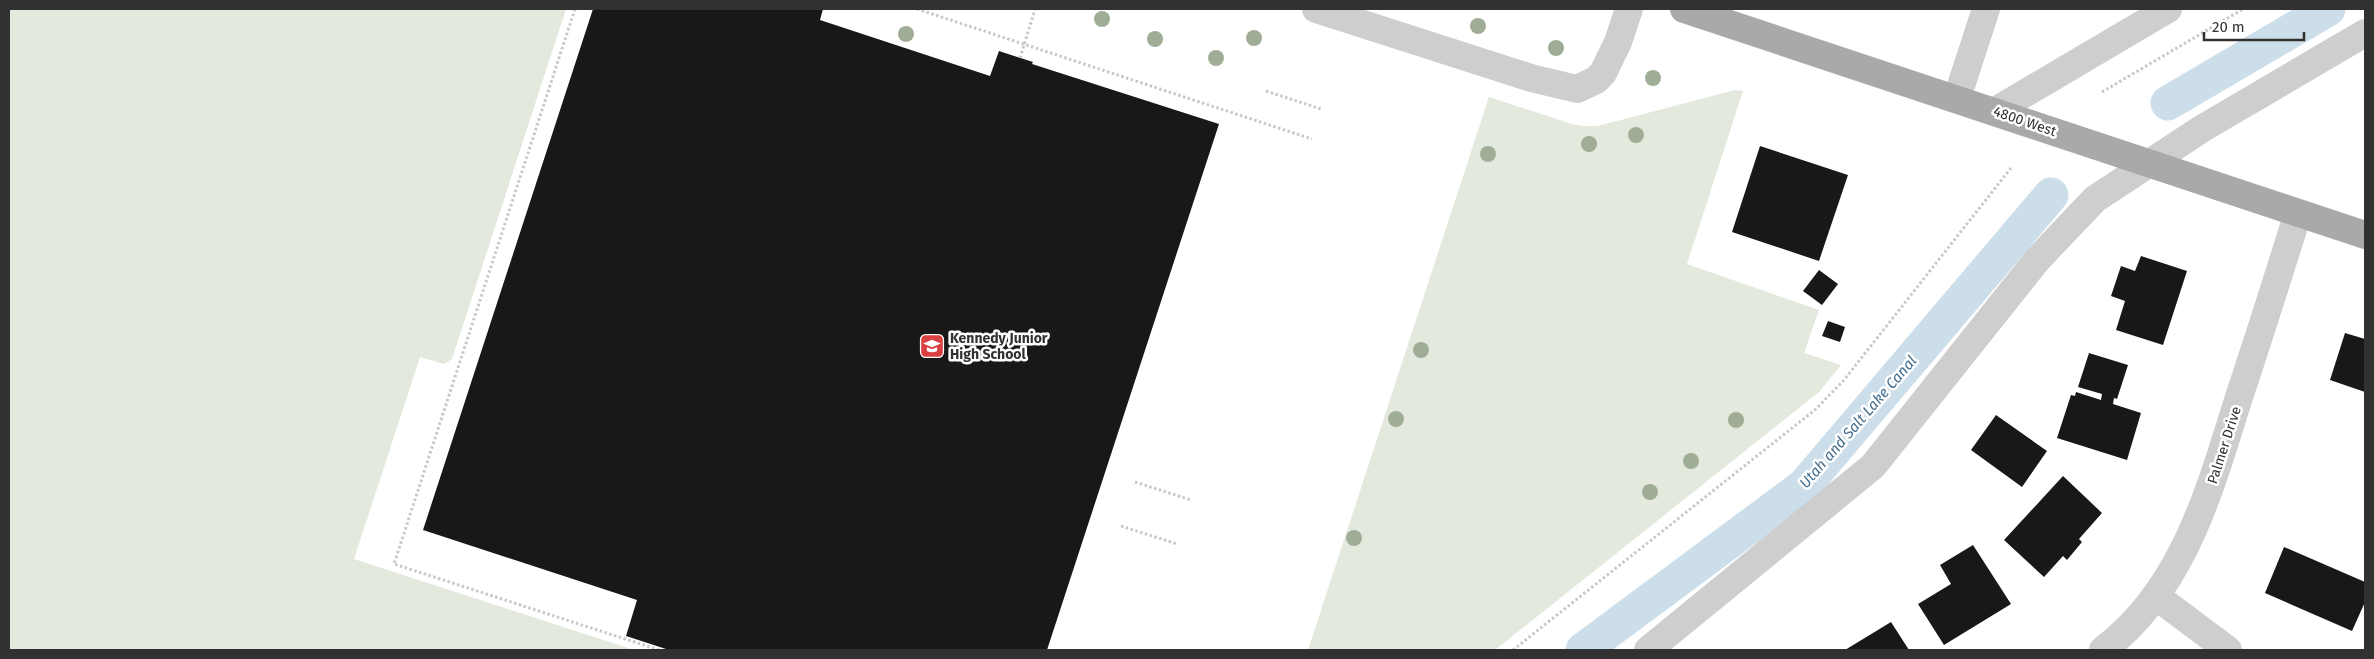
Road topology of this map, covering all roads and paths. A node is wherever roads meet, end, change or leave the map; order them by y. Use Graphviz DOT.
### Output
graph roads {
  1 [pos="575,9"];
  2 [pos="917,9"];
  3 [pos="1035,9"];
  4 [pos="1316,9"];
  5 [pos="1630,9"];
  6 [pos="1684,9"];
  7 [pos="1986,9"];
  8 [pos="2168,9"];
  9 [pos="2244,9"];
  10 [pos="2365,33"];
  11 [pos="1024,44"];
  12 [pos="1020,58"];
  13 [pos="1266,91"];
  14 [pos="2102,92"];
  15 [pos="1957,98"];
  16 [pos="1321,109"];
  17 [pos="1995,111"];
  18 [pos="1312,139"];
  19 [pos="2150,164"];
  20 [pos="2011,168"];
  21 [pos="2298,213"];
  22 [pos="2365,235"];
  23 [pos="1135,482"];
  24 [pos="1191,500"];
  25 [pos="1121,526"];
  26 [pos="1176,544"];
  27 [pos="2157,597"];
  28 [pos="659,650"];
  29 [pos="1513,650"];
  30 [pos="1648,650"];
  31 [pos="2103,650"];
  32 [pos="2228,650"];
  1 -- 28 [label="path"];
  2 -- 11 [label="path"];
  3 -- 11 [label="path"];
  4 -- 5 [label="street"];
  6 -- 15 [label="main road, 4800 West"];
  7 -- 15 [label="street"];
  8 -- 17 [label="street"];
  9 -- 14 [label="path"];
  10 -- 19 [label="street"];
  11 -- 12 [label="path"];
  11 -- 18 [label="path"];
  13 -- 16 [label="path"];
  15 -- 17 [label="main road, 4800 West"];
  17 -- 19 [label="main road, 4800 West"];
  19 -- 21 [label="main road, 4800 West"];
  19 -- 30 [label="street"];
  20 -- 29 [label="path"];
  21 -- 22 [label="main road, 4800 West"];
  21 -- 27 [label="street, Palmer Drive"];
  23 -- 24 [label="path"];
  25 -- 26 [label="path"];
  27 -- 31 [label="street, Palmer Drive"];
  27 -- 32 [label="street"];
}
